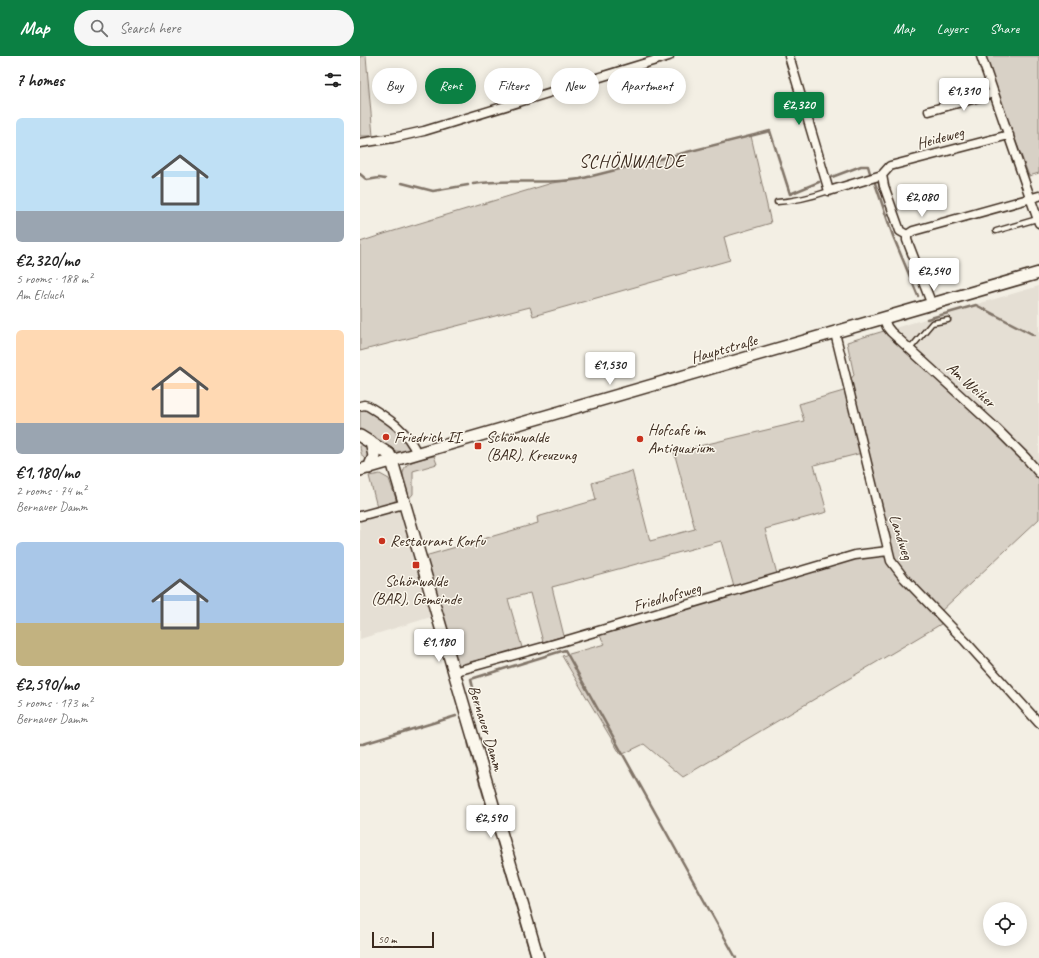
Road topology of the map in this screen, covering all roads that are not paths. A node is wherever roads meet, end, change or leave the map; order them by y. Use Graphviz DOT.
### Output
graph roads {
  1 [pos="669,56"];
  2 [pos="789,56"];
  3 [pos="980,56"];
  4 [pos="645,59"];
  5 [pos="994,93"];
  6 [pos="929,111"];
  7 [pos="1009,135"];
  8 [pos="360,143"];
  9 [pos="882,175"];
  10 [pos="829,191"];
  11 [pos="1035,198"];
  12 [pos="777,202"];
  13 [pos="1038,221"];
  14 [pos="996,230"];
  15 [pos="907,235"];
  16 [pos="1039,274"];
  17 [pos="932,305"];
  18 [pos="884,319"];
  19 [pos="948,320"];
  20 [pos="835,333"];
  21 [pos="910,349"];
  22 [pos="360,406"];
  23 [pos="360,436"];
  24 [pos="371,442"];
  25 [pos="417,454"];
  26 [pos="392,461"];
  27 [pos="364,469"];
  28 [pos="1039,473"];
  29 [pos="404,504"];
  30 [pos="360,516"];
  31 [pos="888,551"];
  32 [pos="453,672"];
  33 [pos="1039,723"];
  34 [pos="538,958"];
  1 -- 4 [label="street"];
  2 -- 10 [label="street"];
  3 -- 5 [label="street"];
  4 -- 8 [label="street"];
  5 -- 6 [label="street"];
  5 -- 7 [label="street"];
  7 -- 9 [label="street, Heideweg"];
  7 -- 11 [label="street"];
  9 -- 10 [label="street, Heideweg"];
  9 -- 15 [label="street"];
  10 -- 12 [label="lane"];
  11 -- 13 [label="street"];
  11 -- 15 [label="street"];
  13 -- 14 [label="lane"];
  15 -- 17 [label="street"];
  16 -- 17 [label="main road, Hauptstraße"];
  17 -- 18 [label="main road, Hauptstraße"];
  18 -- 20 [label="main road, Hauptstraße"];
  18 -- 21 [label="street, Am Weiher"];
  19 -- 21 [label="lane"];
  20 -- 25 [label="main road, Hauptstraße"];
  20 -- 31 [label="street, Landweg"];
  21 -- 28 [label="street, Am Weiher"];
  22 -- 25 [label="street"];
  23 -- 24 [label="main road"];
  24 -- 26 [label="main road"];
  24 -- 27 [label="main road"];
  25 -- 26 [label="main road, Hauptstraße"];
  26 -- 27 [label="main road, Hauptstraße"];
  26 -- 29 [label="main road, Bernauer Damm"];
  29 -- 30 [label="street"];
  29 -- 32 [label="main road, Bernauer Damm"];
  31 -- 32 [label="street, Friedhofsweg"];
  31 -- 33 [label="street, Landweg"];
  32 -- 34 [label="main road, Bernauer Damm"];
}
